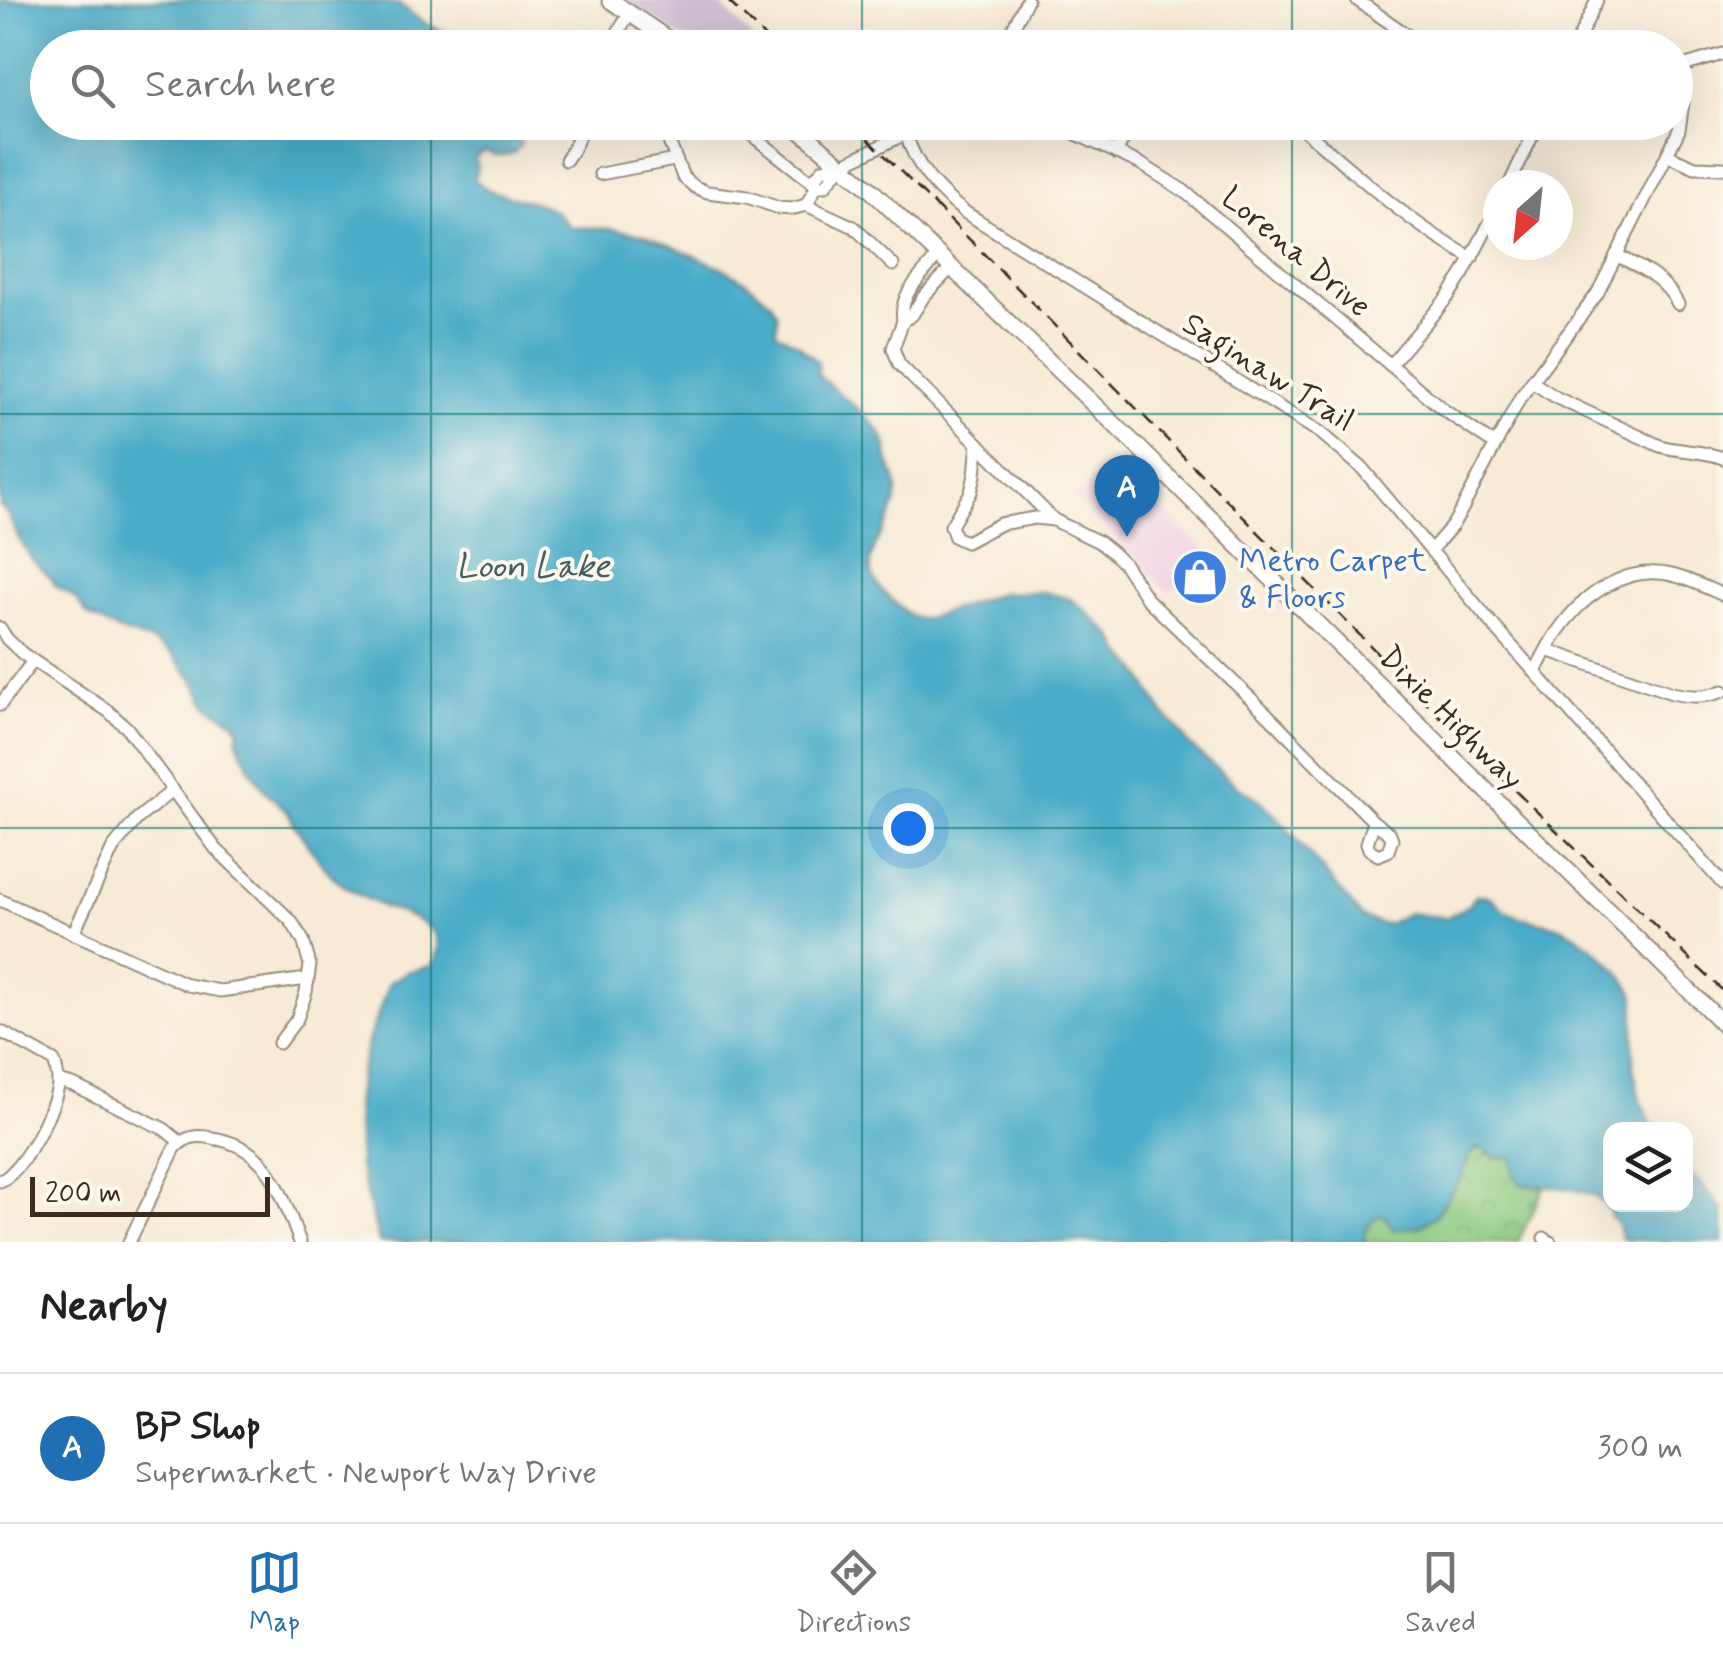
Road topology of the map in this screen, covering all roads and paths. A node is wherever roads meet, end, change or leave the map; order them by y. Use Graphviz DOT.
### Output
graph roads {
  1 [pos="610,0"];
  2 [pos="1027,0"];
  3 [pos="1358,0"];
  4 [pos="1597,0"];
  5 [pos="630,13"];
  6 [pos="619,30"];
  7 [pos="655,30"];
  8 [pos="1012,30"];
  9 [pos="1400,30"];
  10 [pos="1583,30"];
  11 [pos="1723,54"];
  12 [pos="1693,65"];
  13 [pos="578,140"];
  14 [pos="668,140"];
  15 [pos="759,140"];
  16 [pos="812,140"];
  17 [pos="894,140"];
  18 [pos="908,140"];
  19 [pos="1088,140"];
  20 [pos="1123,140"];
  21 [pos="1317,140"];
  22 [pos="1530,140"];
  23 [pos="1674,140"];
  24 [pos="1116,153"];
  25 [pos="1667,155"];
  26 [pos="566,160"];
  27 [pos="675,160"];
  28 [pos="842,165"];
  29 [pos="1723,168"];
  30 [pos="1515,170"];
  31 [pos="600,174"];
  32 [pos="817,186"];
  33 [pos="806,205"];
  34 [pos="1483,236"];
  35 [pos="938,255"];
  36 [pos="1616,255"];
  37 [pos="1472,258"];
  38 [pos="893,265"];
  39 [pos="951,268"];
  40 [pos="1678,304"];
  41 [pos="903,321"];
  42 [pos="1390,365"];
  43 [pos="1532,382"];
  44 [pos="978,444"];
  45 [pos="1494,444"];
  46 [pos="1723,458"];
  47 [pos="1054,520"];
  48 [pos="1431,550"];
  49 [pos="1723,596"];
  50 [pos="0,628"];
  51 [pos="1546,650"];
  52 [pos="33,661"];
  53 [pos="1535,672"];
  54 [pos="1723,692"];
  55 [pos="0,705"];
  56 [pos="172,790"];
  57 [pos="1374,822"];
  58 [pos="1723,884"];
  59 [pos="0,900"];
  60 [pos="73,934"];
  61 [pos="307,979"];
  62 [pos="1723,1024"];
  63 [pos="0,1031"];
  64 [pos="279,1043"];
  65 [pos="58,1080"];
  66 [pos="180,1142"];
  67 [pos="0,1182"];
  68 [pos="130,1242"];
  69 [pos="300,1242"];
  1 -- 5 [label="main road"];
  2 -- 8 [label="street"];
  3 -- 9 [label="street"];
  4 -- 10 [label="street"];
  5 -- 6 [label="street"];
  5 -- 7 [label="main road"];
  11 -- 12 [label="street"];
  13 -- 26 [label="street"];
  14 -- 27 [label="street"];
  15 -- 32 [label="street"];
  16 -- 28 [label="main road, Dixie Highway"];
  17 -- 28 [label="street"];
  18 -- 48 [label="street, Saginaw Trail"];
  19 -- 24 [label="street, Lorena Drive"];
  20 -- 24 [label="street"];
  21 -- 37 [label="street"];
  22 -- 30 [label="street"];
  23 -- 25 [label="street"];
  24 -- 42 [label="street, Lorena Drive"];
  25 -- 29 [label="street"];
  25 -- 36 [label="street"];
  27 -- 31 [label="street"];
  27 -- 33 [label="street"];
  28 -- 32 [label="street"];
  28 -- 35 [label="main road, Dixie Highway"];
  32 -- 33 [label="street"];
  33 -- 38 [label="street"];
  34 -- 37 [label="street"];
  35 -- 39 [label="main road, Dixie Highway"];
  35 -- 41 [label="street"];
  36 -- 40 [label="street"];
  36 -- 43 [label="street"];
  37 -- 42 [label="street"];
  39 -- 41 [label="street"];
  39 -- 62 [label="main road, Dixie Highway"];
  41 -- 44 [label="street"];
  42 -- 45 [label="street, Lorena Drive"];
  43 -- 45 [label="street"];
  43 -- 46 [label="street"];
  44 -- 47 [label="street"];
  44 -- 47 [label="street"];
  45 -- 48 [label="street"];
  47 -- 57 [label="street"];
  48 -- 53 [label="street, Saginaw Trail"];
  49 -- 51 [label="street"];
  50 -- 52 [label="street"];
  51 -- 53 [label="street"];
  51 -- 54 [label="street"];
  52 -- 55 [label="street"];
  52 -- 56 [label="street"];
  53 -- 58 [label="street, Saginaw Trail"];
  56 -- 60 [label="street"];
  56 -- 61 [label="street"];
  59 -- 60 [label="street"];
  60 -- 61 [label="street"];
  61 -- 64 [label="street"];
  63 -- 65 [label="street"];
  65 -- 66 [label="street"];
  65 -- 67 [label="street"];
  66 -- 68 [label="street"];
  66 -- 69 [label="street"];
}
